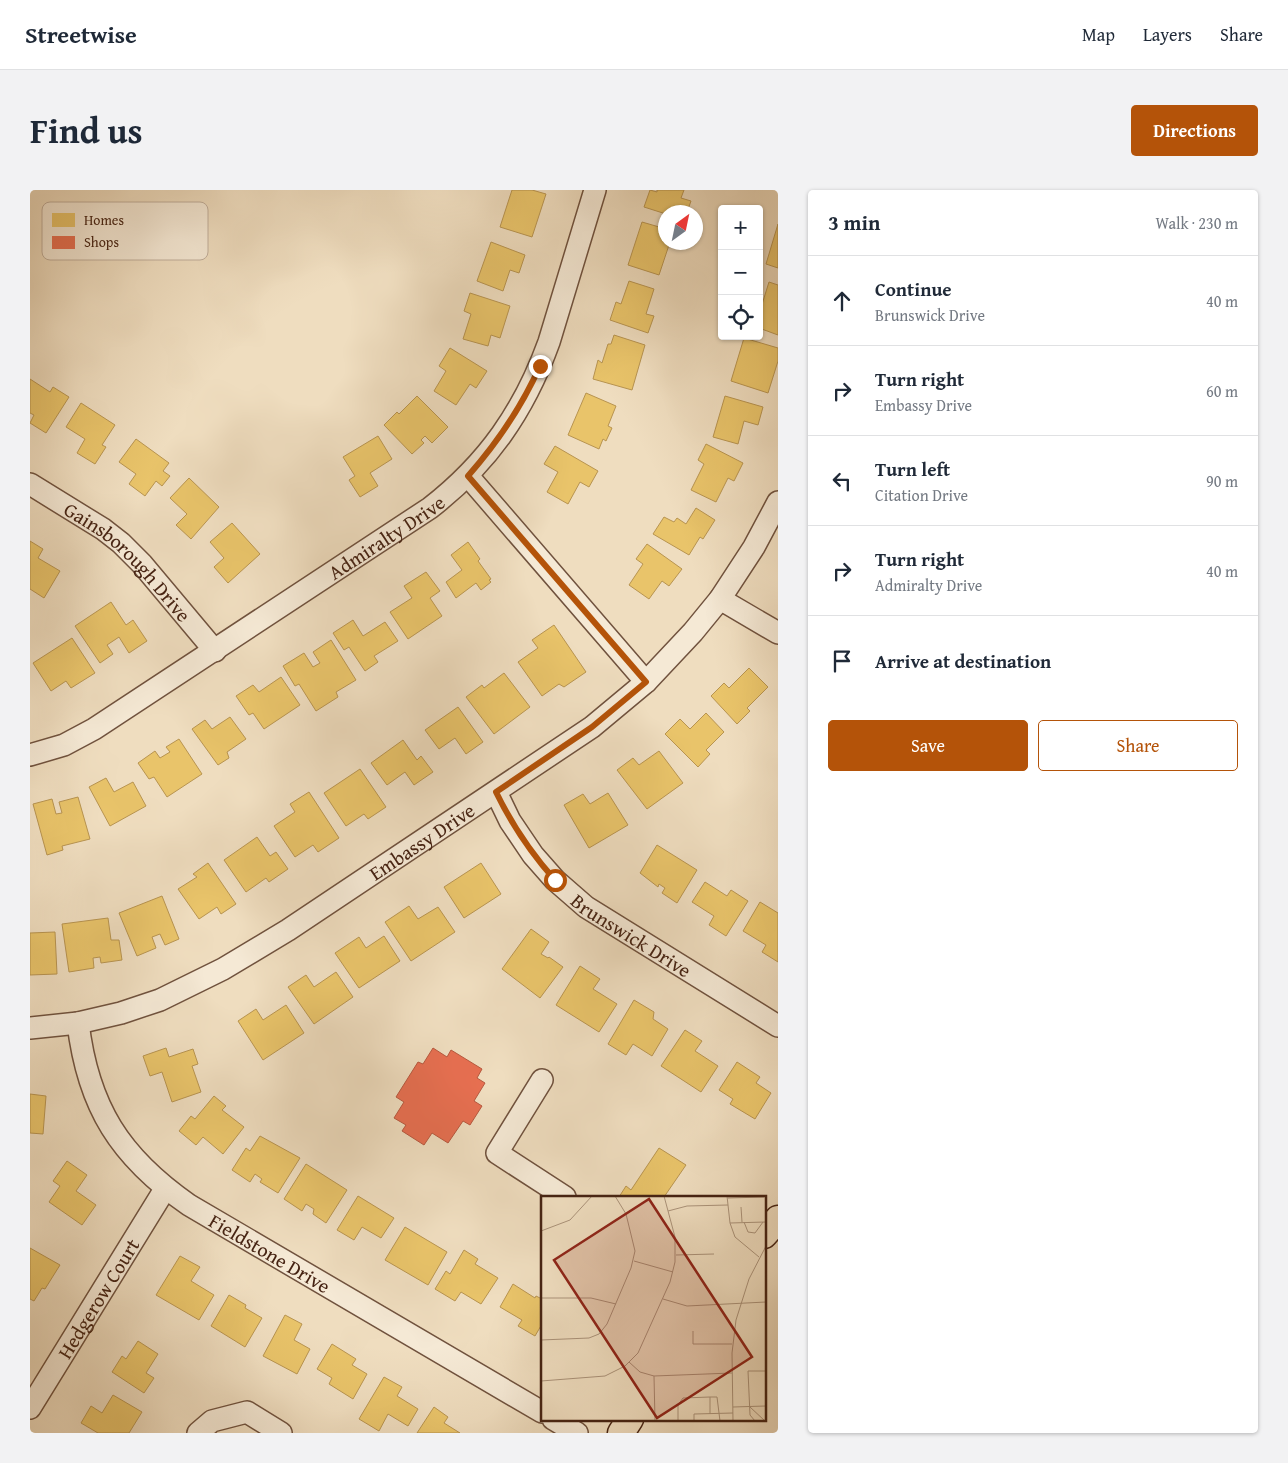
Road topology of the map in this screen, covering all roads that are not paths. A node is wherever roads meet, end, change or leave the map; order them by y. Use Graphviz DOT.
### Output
graph roads {
  1 [pos="595,190"];
  2 [pos="468,476"];
  3 [pos="30,484"];
  4 [pos="778,502"];
  5 [pos="720,599"];
  6 [pos="778,633"];
  7 [pos="215,651"];
  8 [pos="646,682"];
  9 [pos="30,755"];
  10 [pos="496,792"];
  11 [pos="78,1023"];
  12 [pos="778,1026"];
  13 [pos="30,1028"];
  14 [pos="542,1080"];
  15 [pos="165,1189"];
  16 [pos="563,1196"];
  17 [pos="778,1219"];
  18 [pos="766,1233"];
  19 [pos="30,1408"];
  20 [pos="541,1411"];
  21 [pos="556,1420"];
  22 [pos="629,1420"];
  23 [pos="198,1433"];
  24 [pos="282,1433"];
  25 [pos="577,1433"];
  26 [pos="621,1433"];
  1 -- 2 [label="street, Admiralty Drive"];
  2 -- 7 [label="street, Admiralty Drive"];
  2 -- 8 [label="street"];
  3 -- 7 [label="street, Gainsborough Drive"];
  4 -- 5 [label="street, Embassy Drive"];
  5 -- 6 [label="street"];
  5 -- 8 [label="street, Embassy Drive"];
  7 -- 9 [label="street, Admiralty Drive"];
  8 -- 10 [label="street, Embassy Drive"];
  10 -- 11 [label="street, Embassy Drive"];
  10 -- 12 [label="street, Brunswick Drive"];
  11 -- 13 [label="street, Embassy Drive"];
  11 -- 15 [label="street, Fieldstone Drive"];
  14 -- 16 [label="street"];
  15 -- 19 [label="street, Hedgerow Court"];
  15 -- 20 [label="street, Fieldstone Drive"];
  17 -- 18 [label="main road"];
  21 -- 25 [label="street"];
  22 -- 26 [label="main road"];
  23 -- 24 [label="street"];
}
